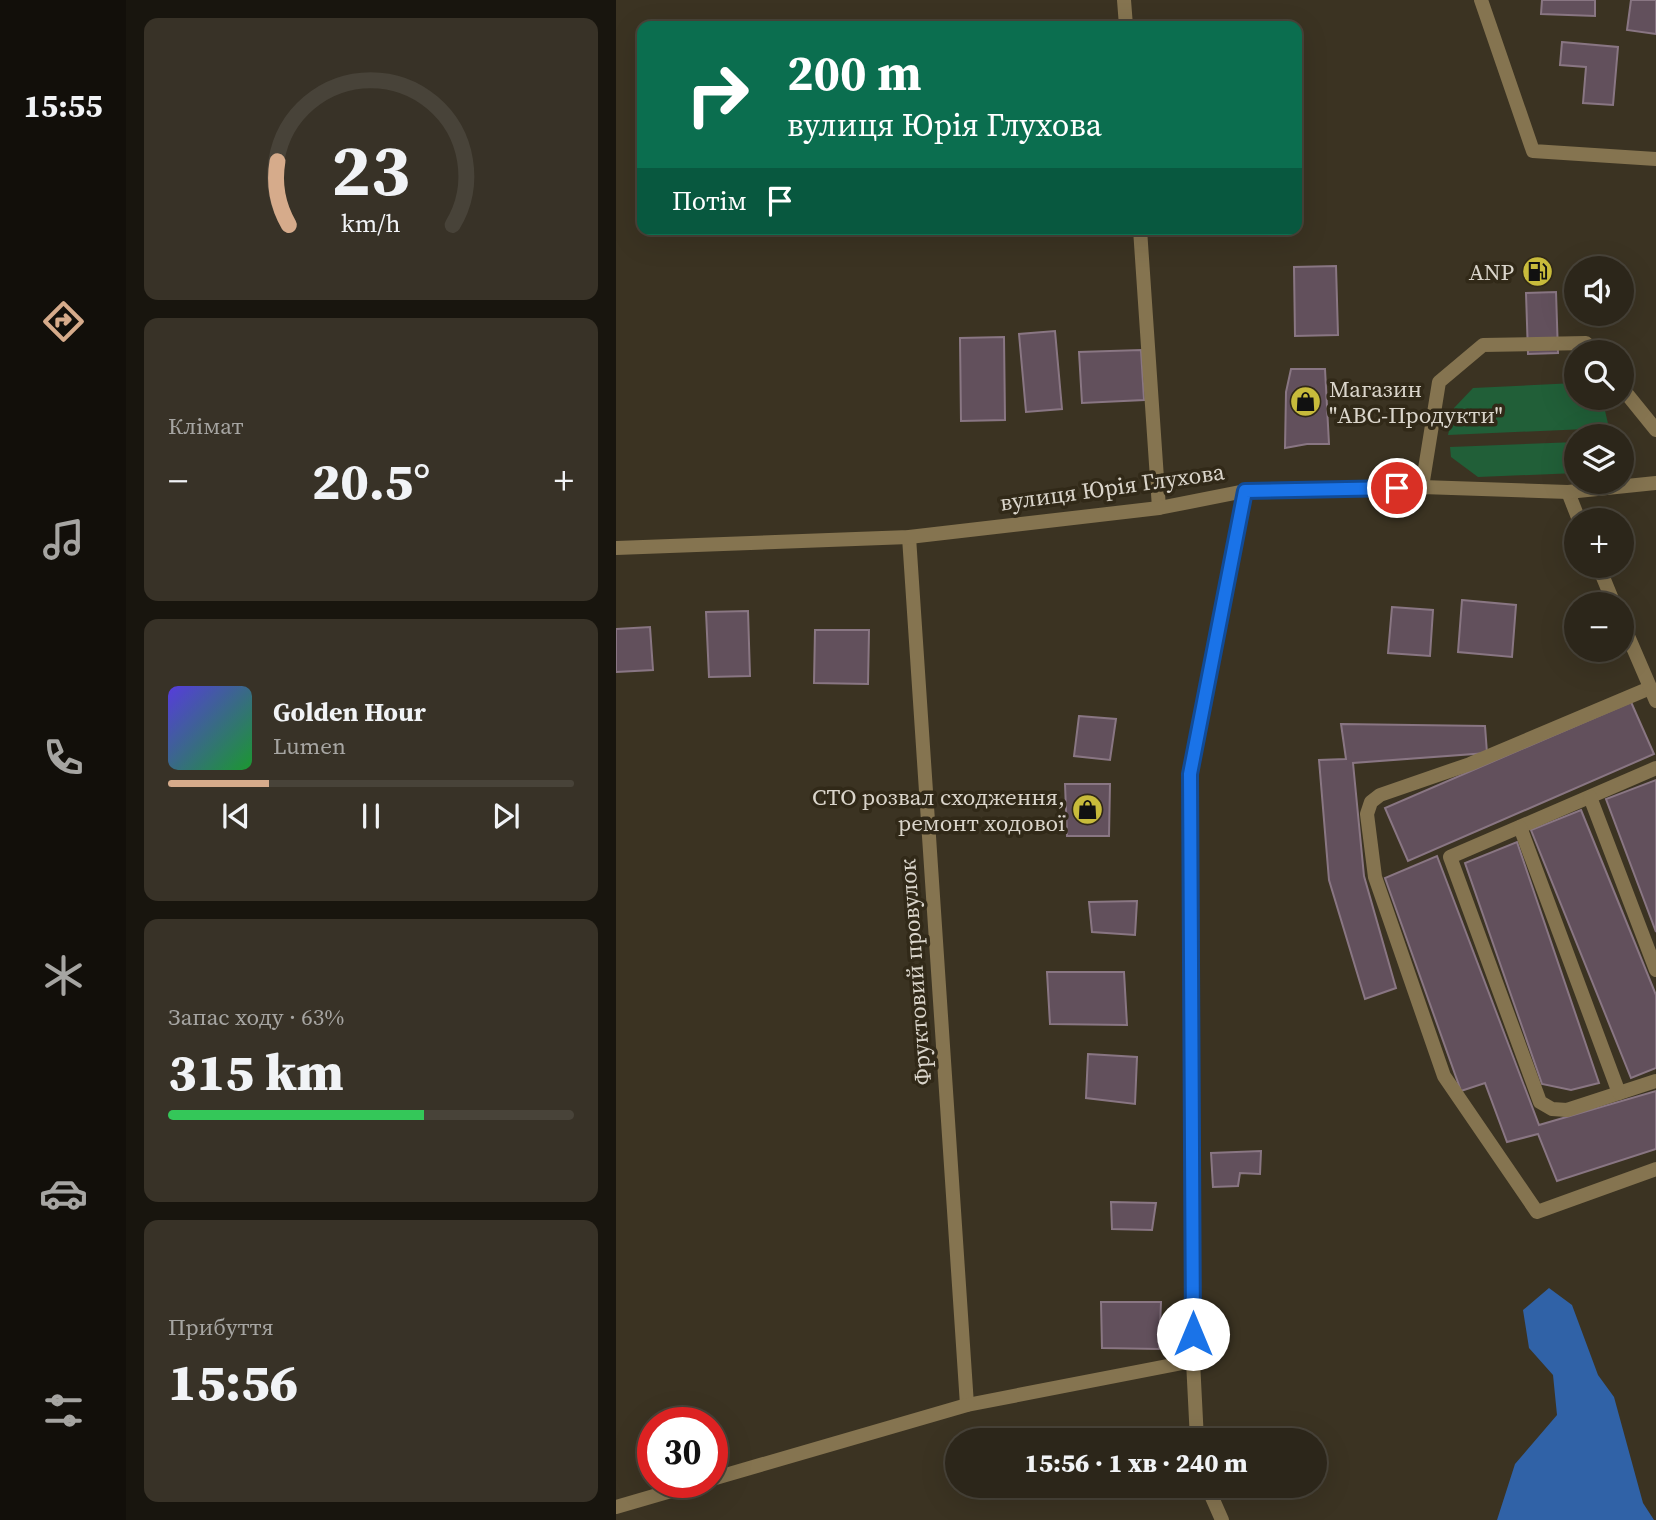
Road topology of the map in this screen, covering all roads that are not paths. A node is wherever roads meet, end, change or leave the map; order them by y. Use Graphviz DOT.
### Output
graph roads {
  1 [pos="1124,0"];
  2 [pos="1481,0"];
  3 [pos="1126,21"];
  4 [pos="1656,159"];
  5 [pos="1140,235"];
  6 [pos="1564,343"];
  7 [pos="1634,403"];
  8 [pos="1656,430"];
  9 [pos="1656,483"];
  10 [pos="1634,485"];
  11 [pos="1422,487"];
  12 [pos="1245,491"];
  13 [pos="1564,492"];
  14 [pos="1159,508"];
  15 [pos="909,537"];
  16 [pos="616,548"];
  17 [pos="1634,650"];
  18 [pos="1653,695"];
  19 [pos="1656,768"];
  20 [pos="1590,797"];
  21 [pos="1520,827"];
  22 [pos="1656,970"];
  23 [pos="1656,1081"];
  24 [pos="1619,1093"];
  25 [pos="1656,1168"];
  26 [pos="1193,1362"];
  27 [pos="967,1405"];
  28 [pos="1196,1428"];
  29 [pos="728,1474"];
  30 [pos="657,1498"];
  31 [pos="1212,1498"];
  32 [pos="620,1511"];
  33 [pos="1222,1520"];
  1 -- 3 [label="street"];
  2 -- 4 [label="street"];
  5 -- 14 [label="street"];
  6 -- 11 [label="street"];
  7 -- 8 [label="street"];
  9 -- 10 [label="street, вулиця Юрія Глухова"];
  11 -- 12 [label="street, вулиця Юрія Глухова"];
  11 -- 13 [label="street, вулиця Юрія Глухова"];
  12 -- 14 [label="street, вулиця Юрія Глухова"];
  12 -- 26 [label="street"];
  14 -- 15 [label="street, вулиця Юрія Глухова"];
  15 -- 16 [label="street, вулиця Юрія Глухова"];
  15 -- 27 [label="street, Фруктовий провулок"];
  17 -- 18 [label="street"];
  18 -- 25 [label="street"];
  19 -- 20 [label="street"];
  20 -- 21 [label="street"];
  20 -- 22 [label="street"];
  21 -- 24 [label="street"];
  21 -- 24 [label="street"];
  23 -- 24 [label="street"];
  26 -- 27 [label="street"];
  26 -- 28 [label="street"];
  27 -- 29 [label="street"];
  30 -- 32 [label="street"];
  31 -- 33 [label="street"];
}
